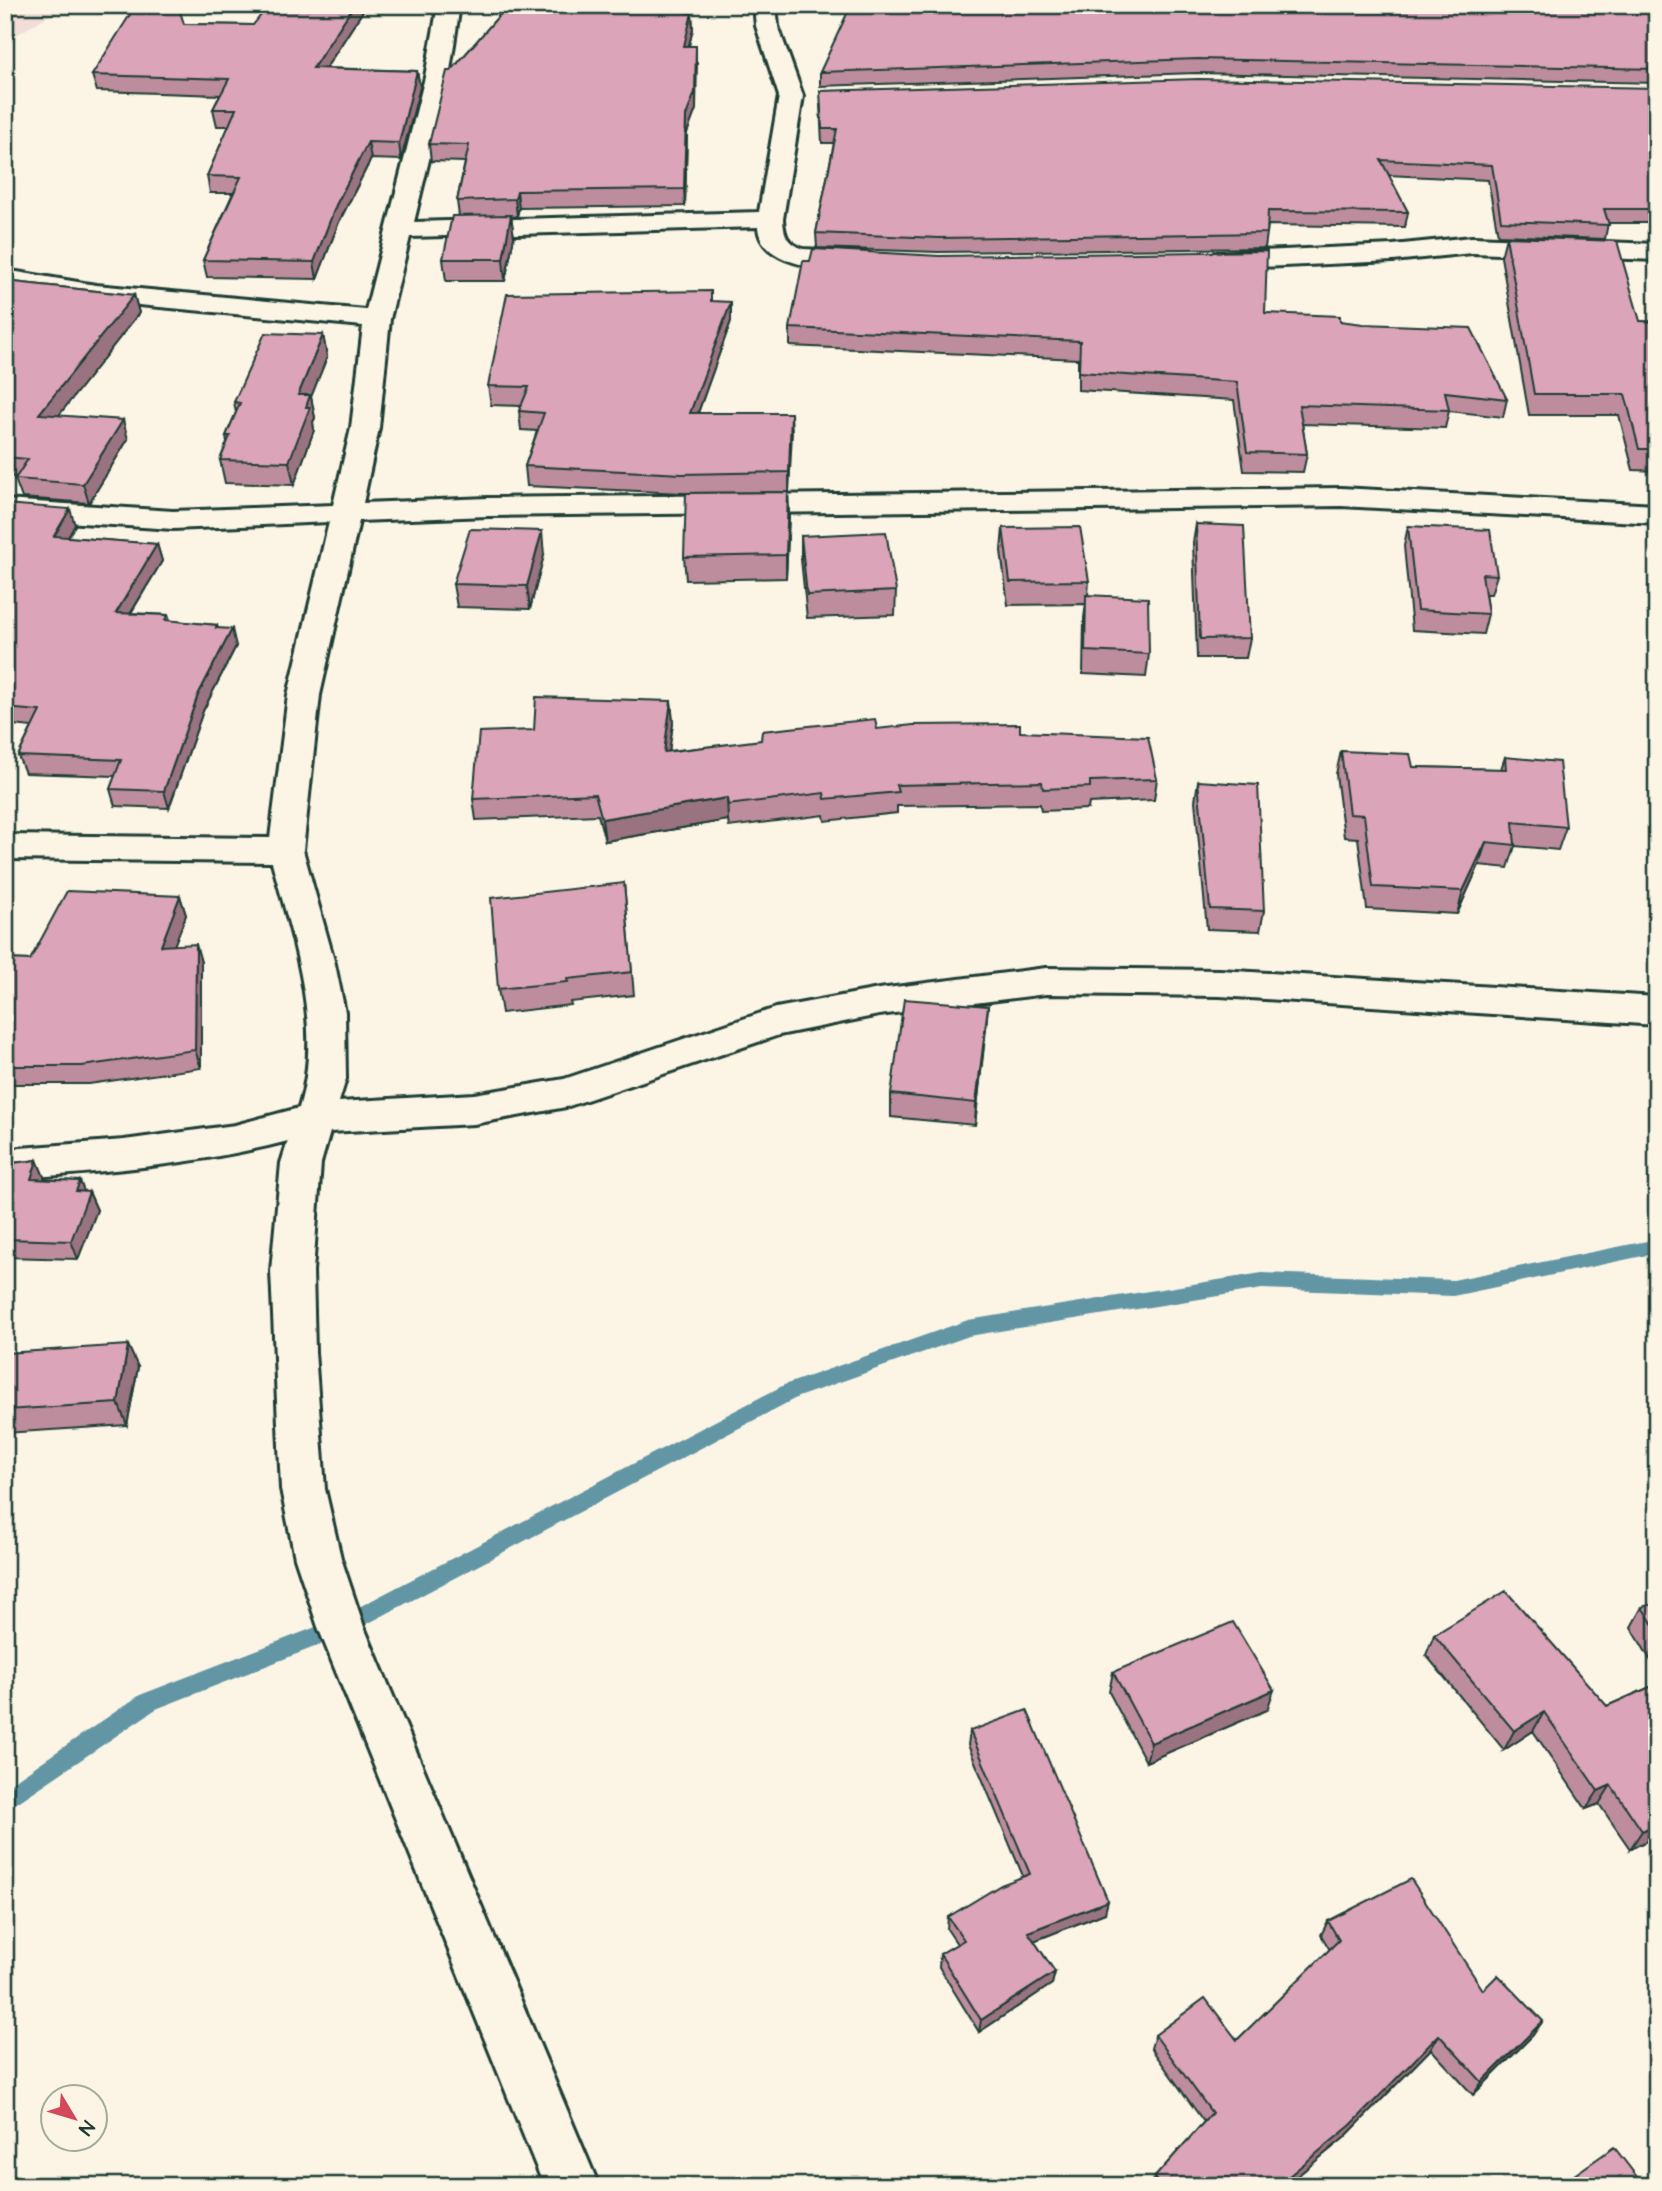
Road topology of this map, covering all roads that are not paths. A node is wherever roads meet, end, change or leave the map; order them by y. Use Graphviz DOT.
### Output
graph roads {
  1 [pos="449,5"];
  2 [pos="765,5"];
  3 [pos="819,95"];
  4 [pos="791,96"];
  5 [pos="771,219"];
  6 [pos="398,230"];
  7 [pos="1657,252"];
  8 [pos="887,261"];
  9 [pos="1195,261"];
  10 [pos="5,278"];
  11 [pos="377,319"];
  12 [pos="5,509"];
  13 [pos="1657,514"];
  14 [pos="344,515"];
  15 [pos="5,847"];
  16 [pos="286,850"];
  17 [pos="1657,1011"];
  18 [pos="317,1118"];
  19 [pos="5,1167"];
  20 [pos="572,2186"];
  1 -- 6 [label="street"];
  2 -- 4 [label="street"];
  3 -- 4 [label="street"];
  4 -- 5 [label="street"];
  5 -- 6 [label="street"];
  5 -- 8 [label="street"];
  6 -- 11 [label="street"];
  7 -- 9 [label="street"];
  10 -- 11 [label="street"];
  11 -- 14 [label="street"];
  12 -- 14 [label="street"];
  13 -- 14 [label="street"];
  14 -- 16 [label="street"];
  15 -- 16 [label="street"];
  16 -- 18 [label="street"];
  17 -- 18 [label="street"];
  18 -- 19 [label="street"];
  18 -- 20 [label="street"];
}
